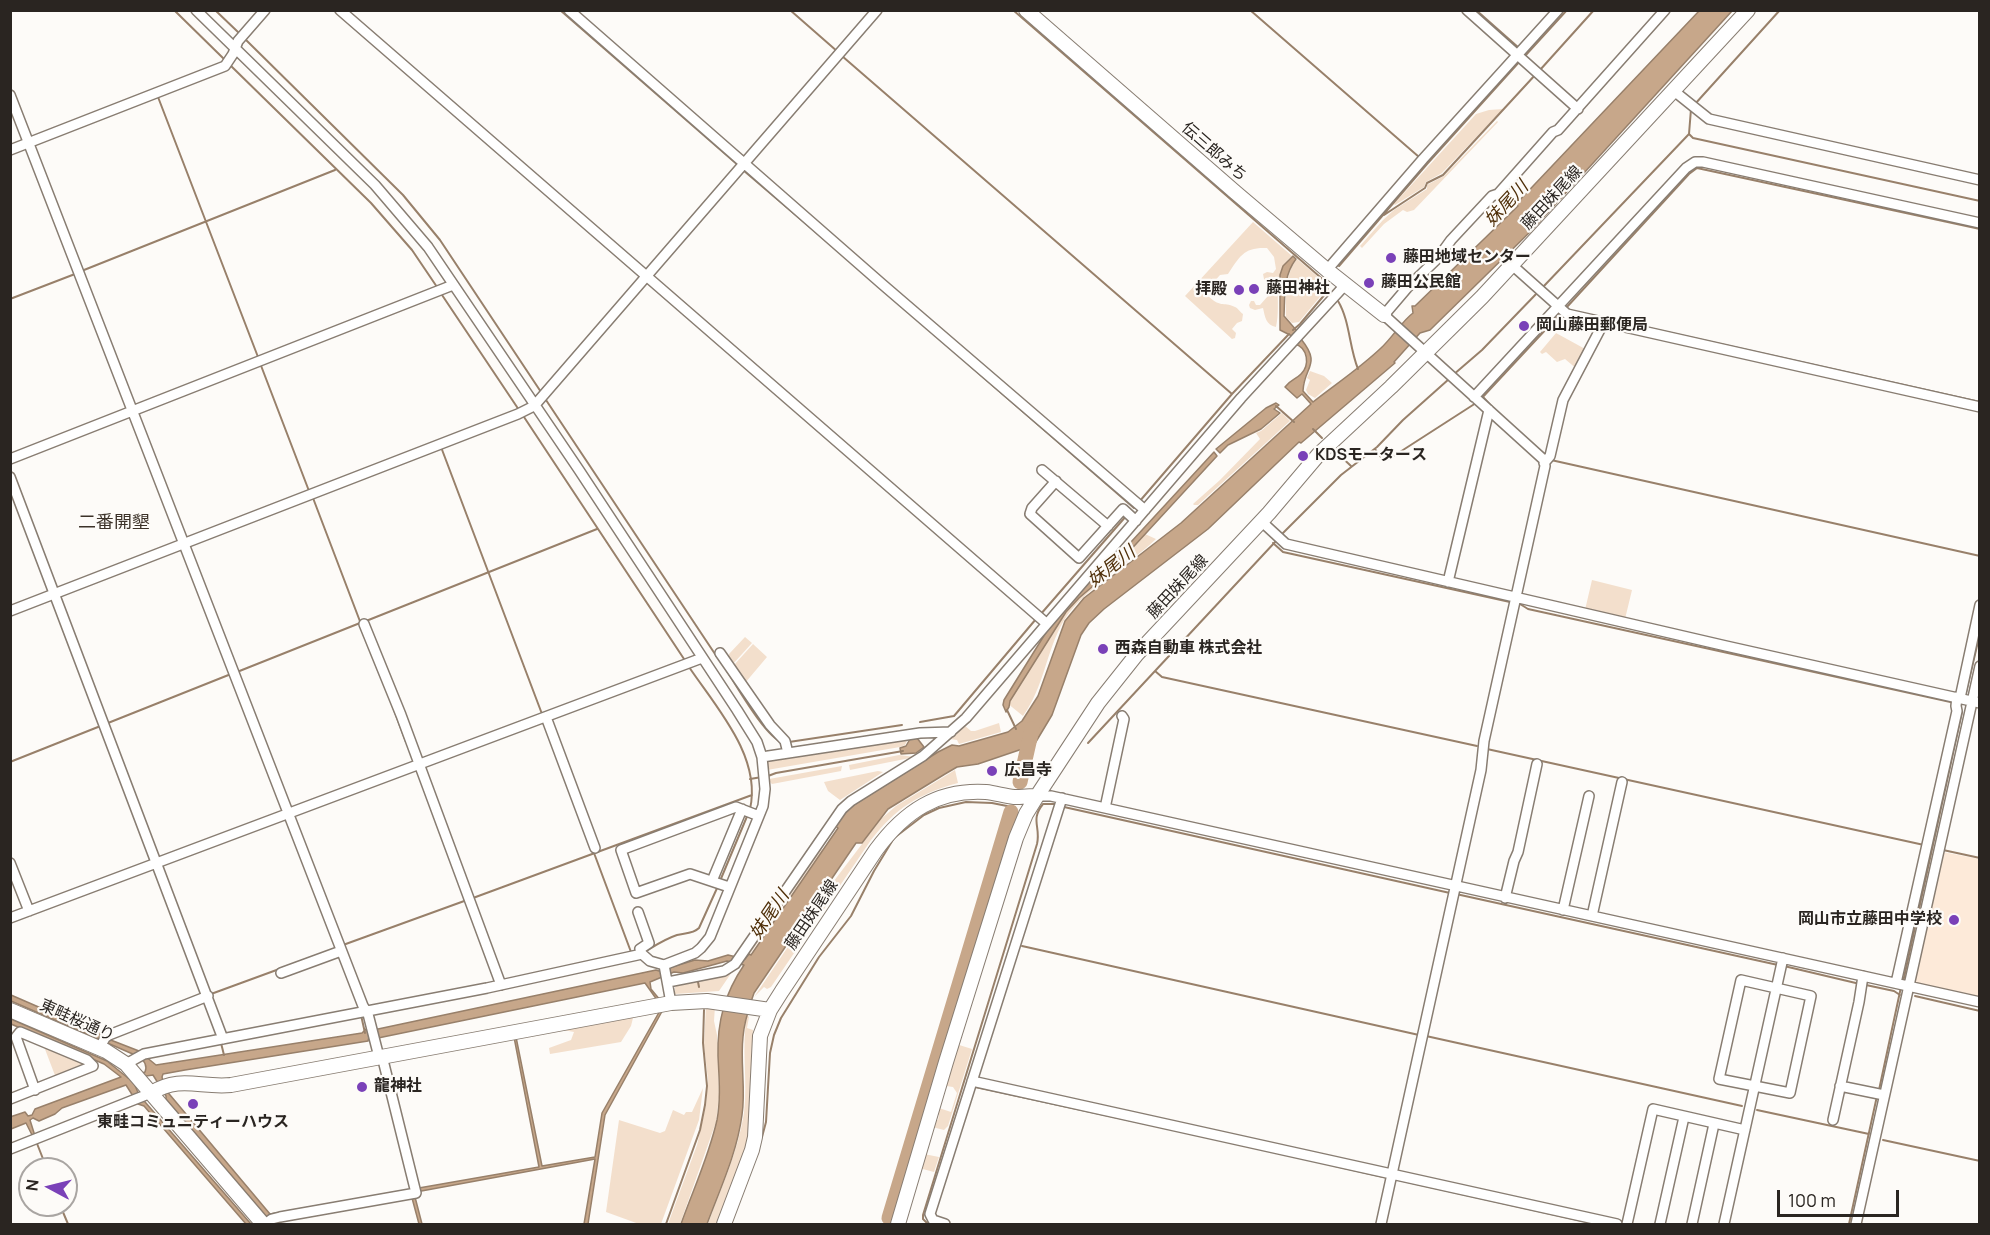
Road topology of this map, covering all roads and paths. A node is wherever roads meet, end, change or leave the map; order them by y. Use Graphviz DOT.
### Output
graph roads {
  1 [pos="196,10"];
  2 [pos="265,10"];
  3 [pos="340,10"];
  4 [pos="569,10"];
  5 [pos="877,10"];
  6 [pos="1026,10"];
  7 [pos="1467,10"];
  8 [pos="1558,10"];
  9 [pos="1665,10"];
  10 [pos="1748,10"];
  11 [pos="235,49"];
  12 [pos="1521,55"];
  13 [pos="1674,91"];
  14 [pos="10,95"];
  15 [pos="1578,109"];
  16 [pos="30,142"];
  17 [pos="10,150"];
  18 [pos="742,166"];
  19 [pos="1980,180"];
  20 [pos="1980,223"];
  21 [pos="1512,265"];
  22 [pos="1327,270"];
  23 [pos="644,278"];
  24 [pos="1346,284"];
  25 [pos="453,285"];
  26 [pos="1561,310"];
  27 [pos="1389,319"];
  28 [pos="1604,322"];
  29 [pos="1421,349"];
  30 [pos="1480,402"];
  31 [pos="534,406"];
  32 [pos="1980,407"];
  33 [pos="131,410"];
  34 [pos="10,459"];
  35 [pos="1548,460"];
  36 [pos="1042,470"];
  37 [pos="10,477"];
  38 [pos="1056,481"];
  39 [pos="1140,506"];
  40 [pos="1131,516"];
  41 [pos="1261,521"];
  42 [pos="1107,526"];
  43 [pos="181,545"];
  44 [pos="1448,582"];
  45 [pos="52,594"];
  46 [pos="1516,597"];
  47 [pos="1980,605"];
  48 [pos="10,611"];
  49 [pos="1041,619"];
  50 [pos="364,624"];
  51 [pos="720,653"];
  52 [pos="702,658"];
  53 [pos="1980,666"];
  54 [pos="1964,700"];
  55 [pos="1122,716"];
  56 [pos="546,717"];
  57 [pos="951,732"];
  58 [pos="786,747"];
  59 [pos="762,757"];
  60 [pos="1537,764"];
  61 [pos="416,765"];
  62 [pos="1622,782"];
  63 [pos="1037,796"];
  64 [pos="1590,796"];
  65 [pos="1062,798"];
  66 [pos="1105,808"];
  67 [pos="750,812"];
  68 [pos="286,814"];
  69 [pos="595,848"];
  70 [pos="10,863"];
  71 [pos="155,863"];
  72 [pos="720,884"];
  73 [pos="1454,891"];
  74 [pos="1506,898"];
  75 [pos="1563,910"];
  76 [pos="29,911"];
  77 [pos="638,912"];
  78 [pos="1592,916"];
  79 [pos="10,918"];
  80 [pos="339,950"];
  81 [pos="642,954"];
  82 [pos="1782,964"];
  83 [pos="281,973"];
  84 [pos="666,973"];
  85 [pos="1862,982"];
  86 [pos="501,985"];
  87 [pos="1903,985"];
  88 [pos="1777,988"];
  89 [pos="206,997"];
  90 [pos="1980,1002"];
  91 [pos="671,1003"];
  92 [pos="10,1010"];
  93 [pos="770,1010"];
  94 [pos="362,1011"];
  95 [pos="221,1039"];
  96 [pos="99,1049"];
  97 [pos="380,1057"];
  98 [pos="136,1066"];
  99 [pos="971,1084"];
  100 [pos="1754,1086"];
  101 [pos="1840,1086"];
  102 [pos="34,1090"];
  103 [pos="151,1092"];
  104 [pos="1880,1094"];
  105 [pos="10,1099"];
  106 [pos="1684,1117"];
  107 [pos="1833,1120"];
  108 [pos="1714,1124"];
  109 [pos="1745,1130"];
  110 [pos="10,1149"];
  111 [pos="1391,1177"];
  112 [pos="267,1222"];
  113 [pos="724,1224"];
  114 [pos="898,1224"];
  115 [pos="945,1224"];
  116 [pos="1381,1224"];
  117 [pos="1617,1224"];
  118 [pos="1627,1224"];
  119 [pos="1660,1224"];
  120 [pos="1692,1224"];
  121 [pos="1724,1224"];
  122 [pos="1856,1224"];
  1 -- 11 [label="street"];
  2 -- 11 [label="street"];
  3 -- 23 [label="street"];
  4 -- 18 [label="street"];
  5 -- 18 [label="street"];
  6 -- 22 [label="street, 伝三郎みち"];
  7 -- 12 [label="street"];
  8 -- 12 [label="street"];
  9 -- 15 [label="street"];
  10 -- 13 [label="street, 藤田妹尾線"];
  11 -- 16 [label="street"];
  11 -- 25 [label="street"];
  12 -- 15 [label="street"];
  12 -- 22 [label="street"];
  13 -- 19 [label="street"];
  13 -- 21 [label="street, 藤田妹尾線"];
  14 -- 16 [label="street"];
  15 -- 27 [label="street"];
  16 -- 17 [label="street"];
  16 -- 33 [label="street"];
  18 -- 23 [label="street"];
  18 -- 39 [label="street"];
  20 -- 26 [label="street"];
  21 -- 26 [label="street"];
  21 -- 29 [label="street, 藤田妹尾線"];
  22 -- 24 [label="street, 伝三郎みち"];
  23 -- 31 [label="street"];
  23 -- 49 [label="street"];
  24 -- 27 [label="street, 伝三郎みち"];
  24 -- 39 [label="street"];
  25 -- 31 [label="street"];
  25 -- 33 [label="street"];
  26 -- 28 [label="street"];
  26 -- 30 [label="street"];
  27 -- 29 [label="street"];
  28 -- 32 [label="street"];
  28 -- 35 [label="street"];
  29 -- 30 [label="street"];
  29 -- 41 [label="street, 藤田妹尾線"];
  30 -- 35 [label="street"];
  30 -- 44 [label="street"];
  31 -- 43 [label="street"];
  31 -- 52 [label="street"];
  33 -- 34 [label="street"];
  33 -- 43 [label="street"];
  35 -- 46 [label="street"];
  36 -- 38 [label="street"];
  37 -- 45 [label="street"];
  38 -- 42 [label="street"];
  38 -- 42 [label="street"];
  39 -- 40 [label="street"];
  40 -- 42 [label="street"];
  40 -- 49 [label="street"];
  41 -- 44 [label="street"];
  41 -- 63 [label="street, 藤田妹尾線"];
  43 -- 45 [label="street"];
  43 -- 68 [label="street"];
  44 -- 46 [label="street"];
  45 -- 48 [label="street"];
  45 -- 71 [label="street"];
  46 -- 54 [label="street"];
  46 -- 73 [label="street"];
  47 -- 54 [label="street"];
  49 -- 57 [label="street"];
  50 -- 61 [label="street"];
  51 -- 58 [label="street"];
  52 -- 56 [label="street"];
  52 -- 59 [label="street"];
  53 -- 54 [label="street"];
  54 -- 87 [label="street"];
  54 -- 87 [label="street"];
  55 -- 66 [label="street"];
  56 -- 61 [label="street"];
  56 -- 69 [label="street"];
  57 -- 58 [label="street"];
  57 -- 84 [label="street"];
  58 -- 59 [label="street"];
  59 -- 67 [label="street"];
  60 -- 74 [label="street"];
  61 -- 68 [label="street"];
  61 -- 86 [label="street"];
  62 -- 78 [label="street"];
  63 -- 65 [label="street"];
  63 -- 93 [label="street, 藤田妹尾線"];
  63 -- 114 [label="street"];
  64 -- 75 [label="street"];
  65 -- 66 [label="street"];
  65 -- 99 [label="street"];
  66 -- 73 [label="street"];
  67 -- 72 [label="street"];
  67 -- 72 [label="street"];
  67 -- 72 [label="street"];
  68 -- 71 [label="street"];
  68 -- 80 [label="street"];
  70 -- 76 [label="street"];
  71 -- 76 [label="street"];
  71 -- 89 [label="street"];
  72 -- 84 [label="street"];
  73 -- 74 [label="street"];
  73 -- 111 [label="street"];
  74 -- 75 [label="street"];
  75 -- 78 [label="street"];
  76 -- 79 [label="street"];
  77 -- 81 [label="street"];
  78 -- 82 [label="street"];
  80 -- 83 [label="street"];
  80 -- 94 [label="street"];
  81 -- 84 [label="street"];
  81 -- 86 [label="street"];
  82 -- 85 [label="street"];
  82 -- 88 [label="street"];
  84 -- 91 [label="street"];
  85 -- 87 [label="street"];
  85 -- 101 [label="street"];
  86 -- 94 [label="street"];
  87 -- 90 [label="street"];
  87 -- 104 [label="street"];
  88 -- 100 [label="street"];
  88 -- 100 [label="street"];
  88 -- 100 [label="street"];
  89 -- 95 [label="street"];
  89 -- 96 [label="street"];
  91 -- 93 [label="street"];
  91 -- 97 [label="street"];
  92 -- 96 [label="street, 東畦桜通り"];
  93 -- 113 [label="street, 藤田妹尾線"];
  94 -- 95 [label="street"];
  94 -- 97 [label="street"];
  95 -- 98 [label="street"];
  96 -- 98 [label="street, 東畦桜通り"];
  97 -- 103 [label="street"];
  97 -- 112 [label="street"];
  98 -- 103 [label="street, 東畦桜通り"];
  99 -- 111 [label="street"];
  99 -- 115 [label="street"];
  100 -- 109 [label="street"];
  101 -- 104 [label="street"];
  101 -- 107 [label="street"];
  102 -- 102 [label="street"];
  102 -- 105 [label="street"];
  103 -- 110 [label="street"];
  103 -- 112 [label="street, 東畦桜通り"];
  104 -- 122 [label="street"];
  106 -- 108 [label="street"];
  106 -- 118 [label="street"];
  106 -- 119 [label="street"];
  108 -- 109 [label="street"];
  108 -- 120 [label="street"];
  109 -- 121 [label="street"];
  111 -- 116 [label="street"];
  111 -- 117 [label="street"];
}
